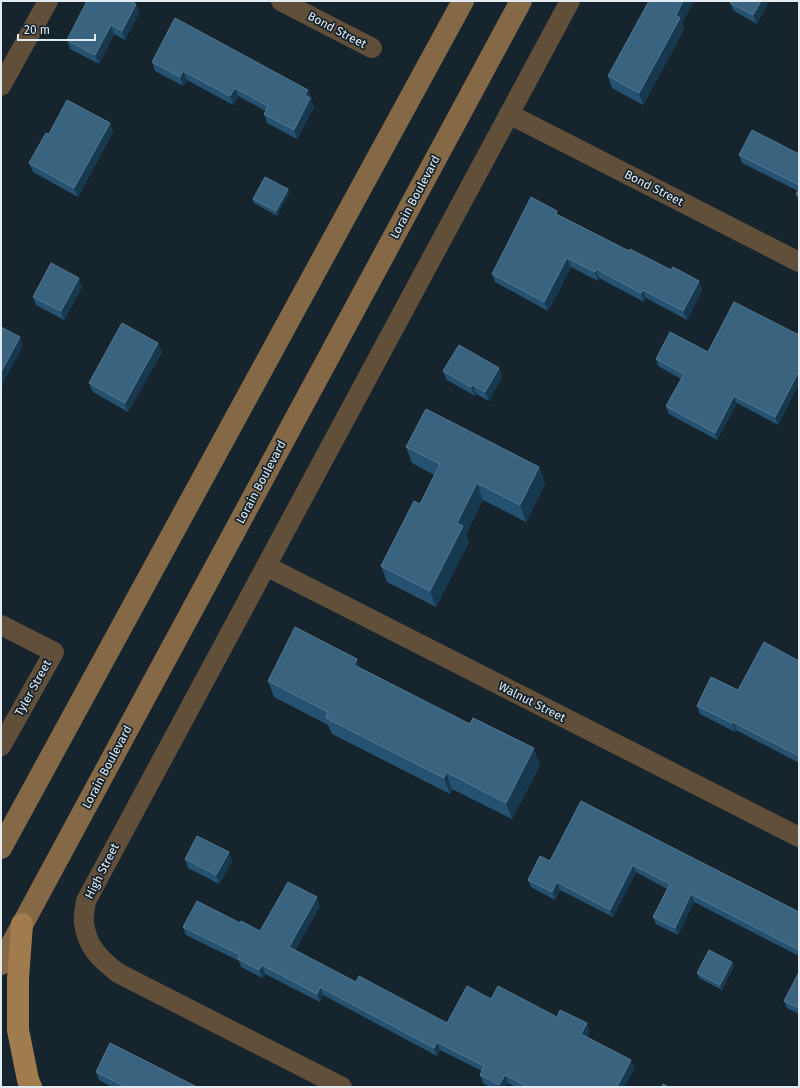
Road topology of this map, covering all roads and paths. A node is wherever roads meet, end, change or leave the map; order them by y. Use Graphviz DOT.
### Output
graph roads {
  1 [pos="48,1"];
  2 [pos="281,1"];
  3 [pos="464,1"];
  4 [pos="521,1"];
  5 [pos="570,1"];
  6 [pos="372,48"];
  7 [pos="1,86"];
  8 [pos="509,114"];
  9 [pos="799,262"];
  10 [pos="266,566"];
  11 [pos="1,625"];
  12 [pos="1,746"];
  13 [pos="799,837"];
  14 [pos="1,848"];
  15 [pos="22,924"];
  16 [pos="1,964"];
  17 [pos="31,1087"];
  18 [pos="342,1087"];
  1 -- 7 [label="street"];
  2 -- 6 [label="street, Bond Street"];
  3 -- 14 [label="main road"];
  4 -- 15 [label="main road, Lorain Boulevard"];
  5 -- 8 [label="street"];
  8 -- 9 [label="street, Bond Street"];
  8 -- 10 [label="street"];
  10 -- 13 [label="street, Walnut Street"];
  10 -- 18 [label="street, High Street"];
  11 -- 12 [label="street, Tyler Street"];
  15 -- 16 [label="main road, Lorain Boulevard"];
  15 -- 17 [label="main road"];
}
